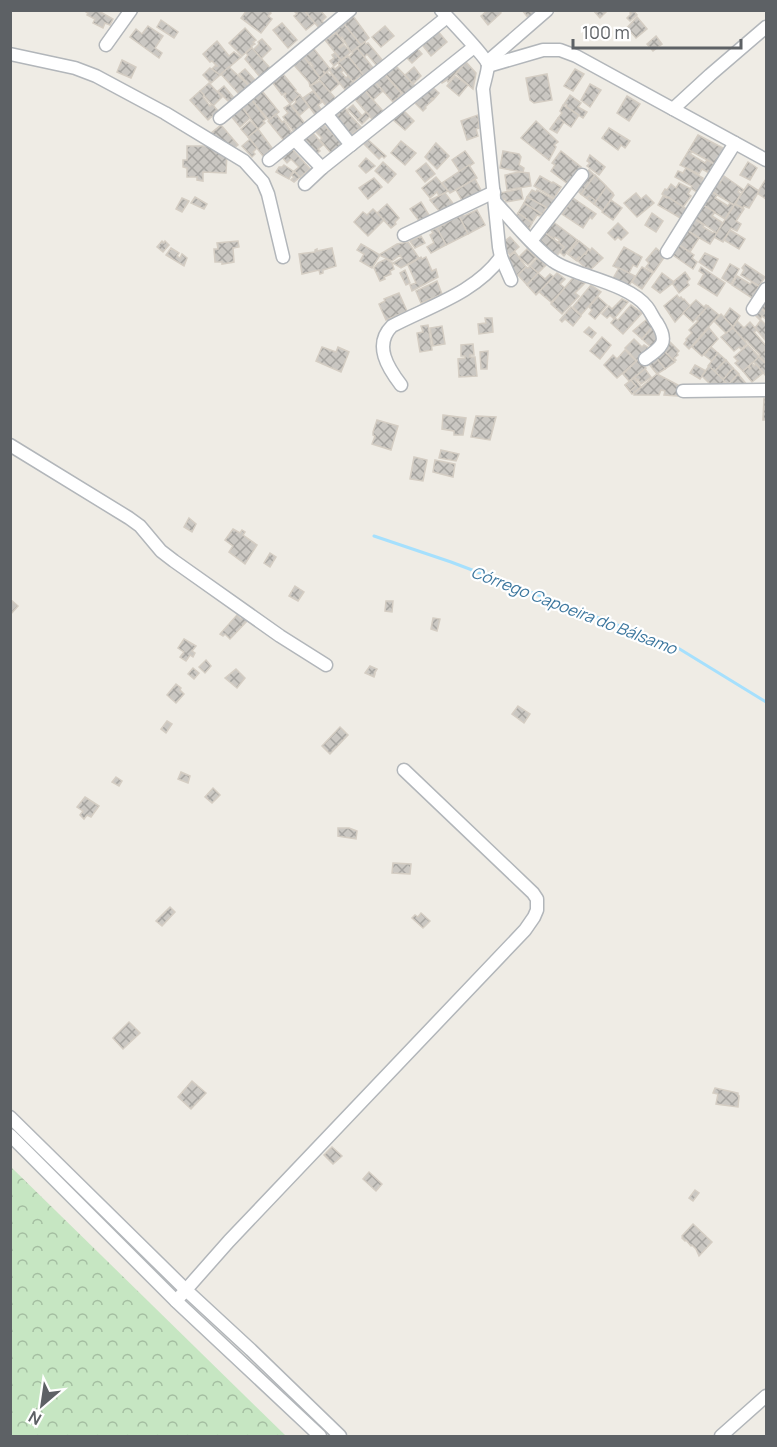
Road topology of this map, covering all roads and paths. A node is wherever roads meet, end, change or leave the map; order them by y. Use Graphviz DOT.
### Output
graph roads {
  1 [pos="131,10"];
  2 [pos="350,10"];
  3 [pos="547,10"];
  4 [pos="444,14"];
  5 [pos="766,27"];
  6 [pos="106,45"];
  7 [pos="474,47"];
  8 [pos="10,54"];
  9 [pos="487,64"];
  10 [pos="672,109"];
  11 [pos="327,115"];
  12 [pos="220,118"];
  13 [pos="295,140"];
  14 [pos="735,143"];
  15 [pos="351,145"];
  16 [pos="269,160"];
  17 [pos="766,160"];
  18 [pos="322,168"];
  19 [pos="582,175"];
  20 [pos="305,184"];
  21 [pos="494,197"];
  22 [pos="404,235"];
  23 [pos="531,241"];
  24 [pos="667,252"];
  25 [pos="283,257"];
  26 [pos="501,257"];
  27 [pos="511,280"];
  28 [pos="766,288"];
  29 [pos="753,309"];
  30 [pos="645,359"];
  31 [pos="401,385"];
  32 [pos="766,390"];
  33 [pos="683,391"];
  34 [pos="10,445"];
  35 [pos="326,665"];
  36 [pos="404,770"];
  37 [pos="10,1117"];
  38 [pos="10,1135"];
  39 [pos="186,1290"];
  40 [pos="176,1300"];
  41 [pos="766,1396"];
  42 [pos="320,1437"];
  43 [pos="340,1437"];
  44 [pos="721,1437"];
  1 -- 6 [label="street"];
  2 -- 12 [label="street"];
  3 -- 9 [label="street"];
  4 -- 7 [label="street"];
  4 -- 11 [label="street"];
  5 -- 10 [label="street"];
  7 -- 9 [label="street"];
  7 -- 15 [label="street"];
  8 -- 25 [label="street"];
  9 -- 10 [label="street"];
  9 -- 21 [label="street"];
  10 -- 14 [label="street"];
  11 -- 13 [label="street"];
  11 -- 15 [label="street"];
  13 -- 16 [label="street"];
  13 -- 18 [label="street"];
  14 -- 17 [label="street"];
  14 -- 24 [label="street"];
  15 -- 18 [label="street"];
  18 -- 20 [label="street"];
  19 -- 23 [label="street"];
  21 -- 22 [label="street"];
  21 -- 23 [label="street"];
  21 -- 26 [label="street"];
  23 -- 30 [label="street"];
  26 -- 27 [label="street"];
  26 -- 31 [label="street"];
  28 -- 29 [label="street"];
  32 -- 33 [label="street"];
  34 -- 35 [label="street"];
  36 -- 39 [label="street"];
  37 -- 39 [label="street"];
  38 -- 40 [label="street"];
  39 -- 40 [label="street"];
  39 -- 43 [label="street"];
  40 -- 42 [label="street"];
  41 -- 44 [label="street"];
}
